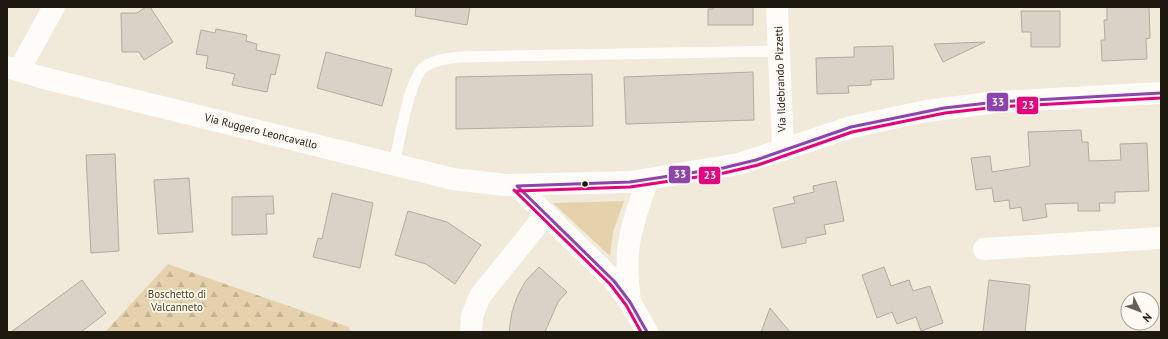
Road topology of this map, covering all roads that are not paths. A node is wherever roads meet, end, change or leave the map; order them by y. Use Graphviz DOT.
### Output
graph roads {
  1 [pos="54,7"];
  2 [pos="777,7"];
  3 [pos="779,51"];
  4 [pos="13,68"];
  5 [pos="1161,93"];
  6 [pos="783,150"];
  7 [pos="394,164"];
  8 [pos="648,179"];
  9 [pos="517,186"];
  10 [pos="546,214"];
  11 [pos="1161,238"];
  12 [pos="984,249"];
  13 [pos="630,302"];
  14 [pos="471,332"];
  15 [pos="647,332"];
  1 -- 4 [label="street"];
  2 -- 3 [label="street, Via Ildebrando Pizzetti"];
  3 -- 6 [label="street, Via Ildebrando Pizzetti"];
  3 -- 7 [label="lane"];
  4 -- 7 [label="street, Via Ruggero Leoncavallo"];
  5 -- 6 [label="street, Via Ruggero Leoncavallo"];
  6 -- 8 [label="street, Via Ruggero Leoncavallo"];
  7 -- 9 [label="street, Via Ruggero Leoncavallo"];
  8 -- 9 [label="street, Via Ruggero Leoncavallo"];
  8 -- 13 [label="street"];
  9 -- 10 [label="street"];
  10 -- 13 [label="street"];
  10 -- 14 [label="street"];
  11 -- 12 [label="street"];
  13 -- 15 [label="street"];
}
